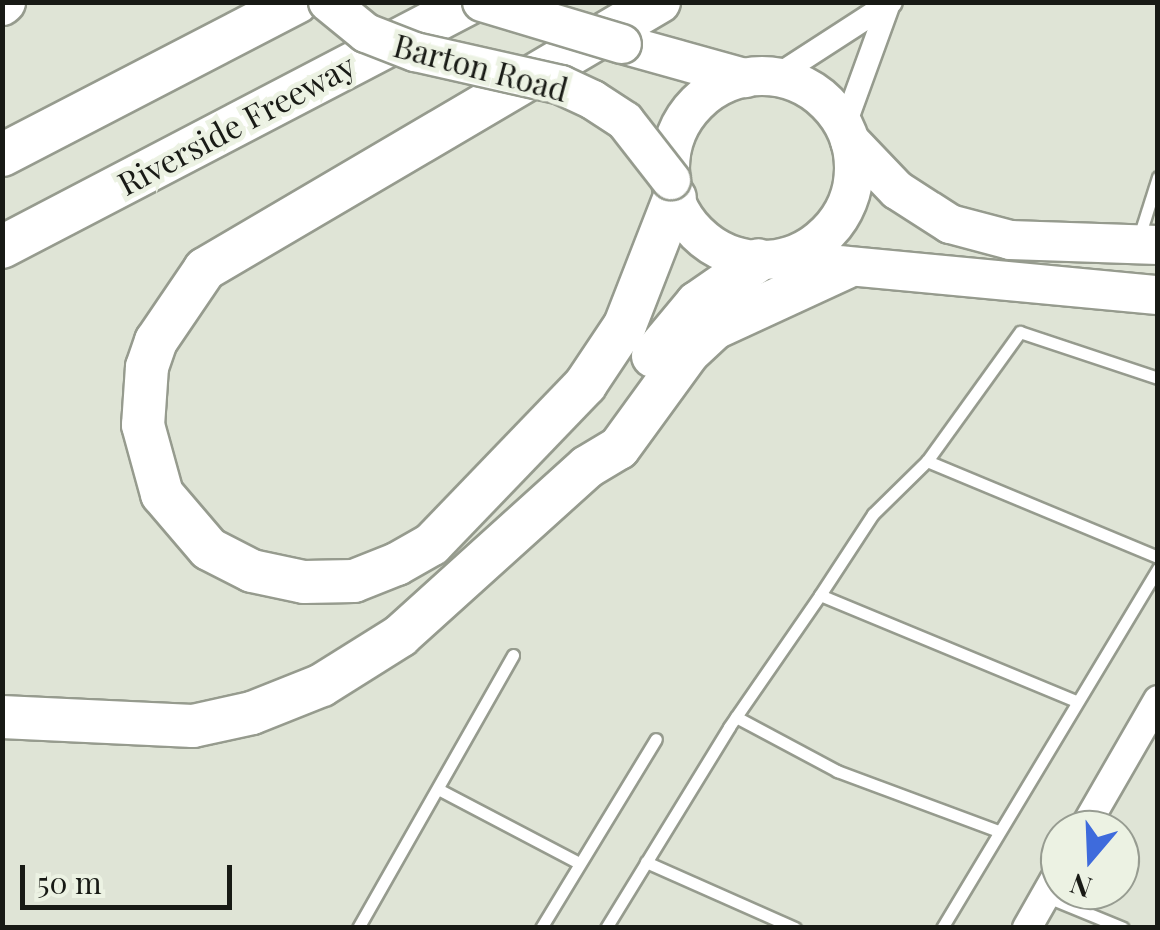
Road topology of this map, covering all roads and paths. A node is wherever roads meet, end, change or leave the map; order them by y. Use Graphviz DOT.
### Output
graph roads {
  1 [pos="297,2"];
  2 [pos="328,2"];
  3 [pos="471,2"];
  4 [pos="482,2"];
  5 [pos="659,2"];
  6 [pos="890,4"];
  7 [pos="760,77"];
  8 [pos="847,134"];
  9 [pos="2,156"];
  10 [pos="1158,177"];
  11 [pos="673,188"];
  12 [pos="1147,244"];
  13 [pos="2,246"];
  14 [pos="771,259"];
  15 [pos="845,268"];
  16 [pos="1158,295"];
  17 [pos="1158,378"];
  18 [pos="927,461"];
  19 [pos="587,466"];
  20 [pos="1158,557"];
  21 [pos="1158,568"];
  22 [pos="820,595"];
  23 [pos="514,656"];
  24 [pos="1074,700"];
  25 [pos="1158,700"];
  26 [pos="736,716"];
  27 [pos="2,717"];
  28 [pos="656,739"];
  29 [pos="438,788"];
  30 [pos="1095,810"];
  31 [pos="998,831"];
  32 [pos="646,862"];
  33 [pos="579,863"];
  34 [pos="1040,905"];
  35 [pos="1080,910"];
  36 [pos="358,928"];
  37 [pos="541,928"];
  38 [pos="606,928"];
  39 [pos="796,928"];
  40 [pos="942,928"];
  41 [pos="1027,928"];
  42 [pos="1124,928"];
  1 -- 9 [label="highway"];
  2 -- 11 [label="main road, Barton Road, bridge"];
  3 -- 13 [label="highway, Riverside Freeway"];
  4 -- 7 [label="main road, Barton Road, bridge"];
  5 -- 11 [label="highway"];
  6 -- 7 [label="street"];
  6 -- 8 [label="street"];
  7 -- 8 [label="main road"];
  7 -- 11 [label="main road"];
  8 -- 12 [label="main road"];
  8 -- 14 [label="main road"];
  10 -- 12 [label="lane"];
  11 -- 14 [label="main road"];
  14 -- 15 [label="main road"];
  14 -- 19 [label="highway"];
  15 -- 16 [label="main road"];
  15 -- 19 [label="highway"];
  17 -- 18 [label="lane"];
  18 -- 20 [label="lane"];
  18 -- 22 [label="lane"];
  19 -- 27 [label="highway"];
  21 -- 24 [label="lane"];
  22 -- 24 [label="lane"];
  22 -- 26 [label="lane"];
  23 -- 29 [label="lane"];
  24 -- 31 [label="lane"];
  25 -- 30 [label="street"];
  26 -- 31 [label="lane"];
  26 -- 32 [label="lane"];
  28 -- 33 [label="lane"];
  29 -- 33 [label="lane"];
  29 -- 36 [label="lane"];
  31 -- 40 [label="lane"];
  32 -- 38 [label="lane"];
  32 -- 39 [label="lane"];
  33 -- 37 [label="lane"];
  34 -- 41 [label="street"];
  35 -- 42 [label="lane"];
}
